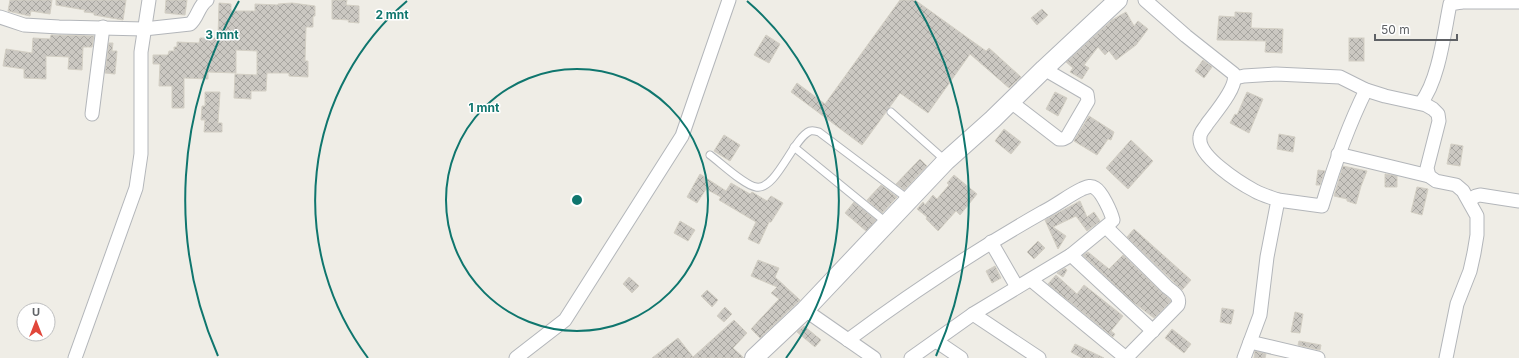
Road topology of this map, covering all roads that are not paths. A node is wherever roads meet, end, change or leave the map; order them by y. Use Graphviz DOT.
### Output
graph roads {
  1 [pos="149,0"];
  2 [pos="207,0"];
  3 [pos="728,0"];
  4 [pos="1118,0"];
  5 [pos="1145,0"];
  6 [pos="1461,1"];
  7 [pos="1519,2"];
  8 [pos="0,17"];
  9 [pos="104,27"];
  10 [pos="144,29"];
  11 [pos="1044,69"];
  12 [pos="1235,78"];
  13 [pos="1366,90"];
  14 [pos="1011,102"];
  15 [pos="1420,103"];
  16 [pos="891,112"];
  17 [pos="92,114"];
  18 [pos="794,147"];
  19 [pos="1338,154"];
  20 [pos="710,155"];
  21 [pos="946,161"];
  22 [pos="1429,176"];
  23 [pos="909,200"];
  24 [pos="1278,200"];
  25 [pos="1469,200"];
  26 [pos="1519,201"];
  27 [pos="888,224"];
  28 [pos="1106,227"];
  29 [pos="991,242"];
  30 [pos="1071,255"];
  31 [pos="1031,280"];
  32 [pos="1017,287"];
  33 [pos="804,310"];
  34 [pos="973,314"];
  35 [pos="1153,331"];
  36 [pos="848,340"];
  37 [pos="936,341"];
  38 [pos="1250,342"];
  39 [pos="870,357"];
  40 [pos="75,358"];
  41 [pos="516,358"];
  42 [pos="754,358"];
  43 [pos="911,358"];
  44 [pos="961,358"];
  45 [pos="1039,358"];
  46 [pos="1126,358"];
  47 [pos="1244,358"];
  48 [pos="1318,358"];
  49 [pos="1446,358"];
  1 -- 10 [label="street"];
  2 -- 10 [label="street"];
  3 -- 41 [label="street"];
  4 -- 11 [label="street"];
  5 -- 12 [label="street"];
  6 -- 7 [label="street"];
  6 -- 15 [label="street"];
  8 -- 9 [label="street"];
  9 -- 10 [label="street"];
  9 -- 17 [label="street"];
  10 -- 40 [label="street"];
  11 -- 14 [label="street"];
  11 -- 14 [label="street"];
  12 -- 13 [label="street"];
  12 -- 24 [label="street"];
  13 -- 15 [label="street"];
  13 -- 19 [label="street"];
  14 -- 21 [label="street"];
  15 -- 22 [label="street"];
  16 -- 21 [label="lane"];
  18 -- 20 [label="lane"];
  18 -- 23 [label="lane"];
  18 -- 27 [label="lane"];
  19 -- 22 [label="street"];
  19 -- 24 [label="street"];
  21 -- 23 [label="street"];
  22 -- 25 [label="street"];
  23 -- 27 [label="street"];
  24 -- 38 [label="street"];
  25 -- 26 [label="street"];
  25 -- 49 [label="street"];
  27 -- 33 [label="street"];
  28 -- 29 [label="street"];
  28 -- 30 [label="street"];
  28 -- 35 [label="street"];
  29 -- 32 [label="street"];
  29 -- 36 [label="street"];
  30 -- 31 [label="street"];
  30 -- 35 [label="street"];
  31 -- 32 [label="street"];
  31 -- 46 [label="street"];
  32 -- 34 [label="street"];
  33 -- 36 [label="street"];
  33 -- 42 [label="street"];
  34 -- 37 [label="street"];
  34 -- 45 [label="street"];
  35 -- 46 [label="street"];
  36 -- 39 [label="street"];
  37 -- 43 [label="street"];
  37 -- 44 [label="street"];
  38 -- 47 [label="street"];
  38 -- 48 [label="street"];
}
